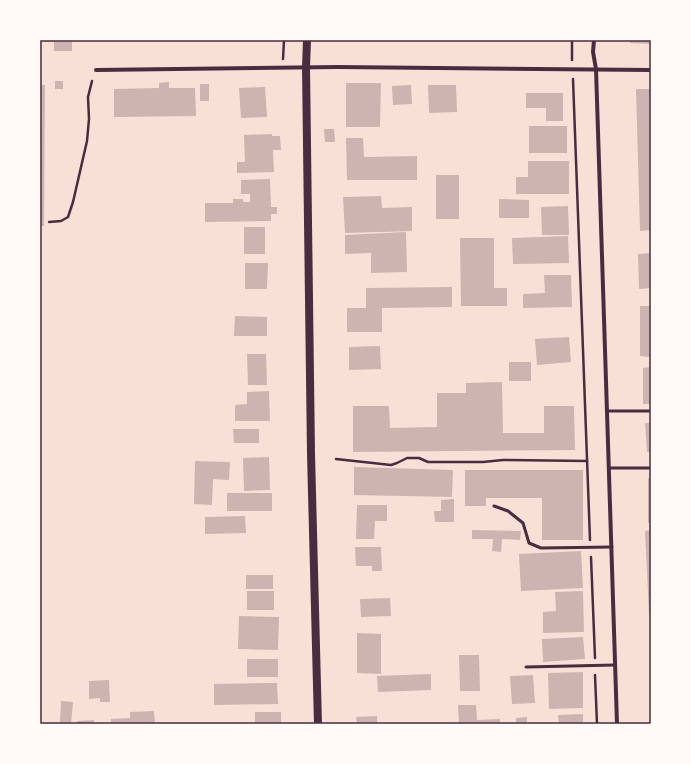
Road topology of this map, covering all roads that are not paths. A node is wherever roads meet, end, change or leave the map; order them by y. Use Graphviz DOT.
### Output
graph roads {
  1 [pos="307,40"];
  2 [pos="594,40"];
  3 [pos="306,67"];
  4 [pos="596,69"];
  5 [pos="96,70"];
  6 [pos="651,70"];
  7 [pos="607,411"];
  8 [pos="651,411"];
  9 [pos="609,468"];
  10 [pos="651,468"];
  11 [pos="494,506"];
  12 [pos="612,546"];
  13 [pos="615,665"];
  14 [pos="526,667"];
  15 [pos="318,724"];
  16 [pos="617,724"];
  1 -- 3 [label="main road"];
  2 -- 4 [label="street"];
  3 -- 4 [label="street"];
  3 -- 5 [label="street"];
  3 -- 15 [label="main road"];
  4 -- 6 [label="street"];
  4 -- 7 [label="street"];
  7 -- 8 [label="lane"];
  7 -- 9 [label="street"];
  9 -- 10 [label="lane"];
  9 -- 12 [label="street"];
  11 -- 12 [label="lane"];
  12 -- 13 [label="street"];
  13 -- 14 [label="lane"];
  13 -- 16 [label="street"];
}
